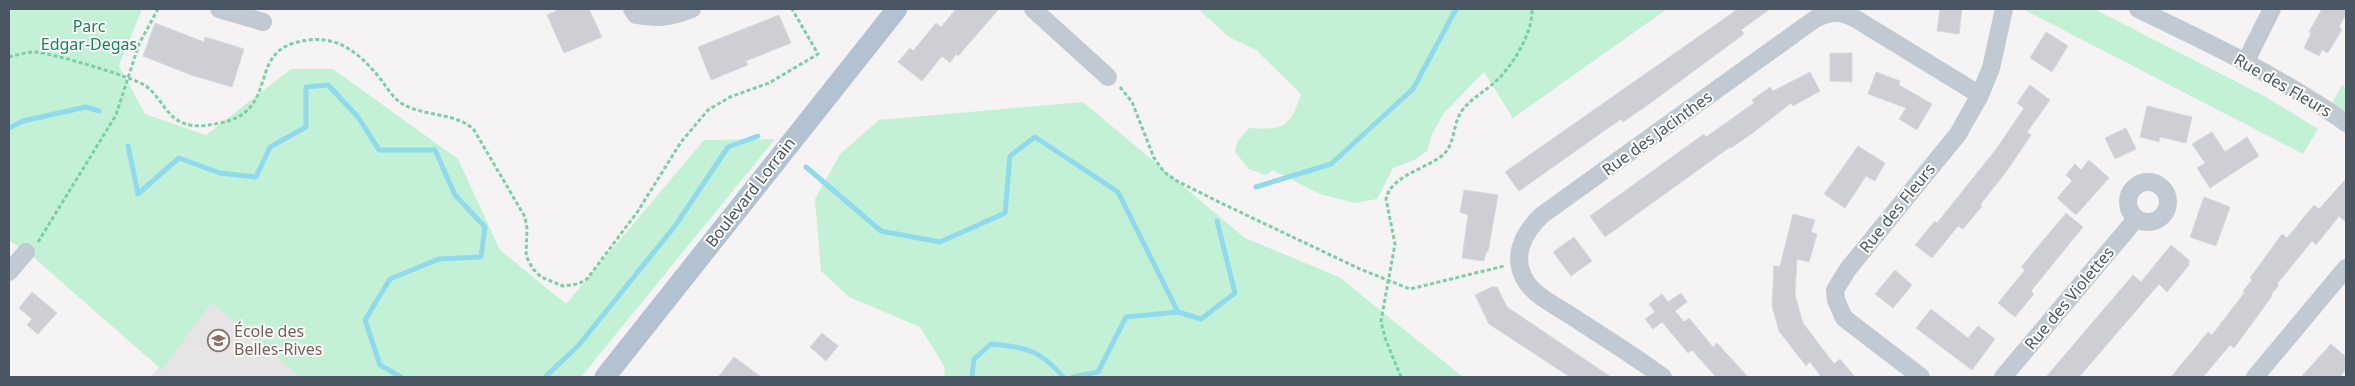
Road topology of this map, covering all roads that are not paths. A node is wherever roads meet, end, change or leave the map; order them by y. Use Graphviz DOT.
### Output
graph roads {
  1 [pos="219,9"];
  2 [pos="632,9"];
  3 [pos="692,9"];
  4 [pos="897,9"];
  5 [pos="1033,9"];
  6 [pos="2004,9"];
  7 [pos="2138,9"];
  8 [pos="2272,9"];
  9 [pos="263,22"];
  10 [pos="2245,63"];
  11 [pos="1108,77"];
  12 [pos="1980,94"];
  13 [pos="2346,123"];
  14 [pos="2136,218"];
  15 [pos="26,252"];
  16 [pos="9,272"];
  17 [pos="2343,281"];
  18 [pos="605,377"];
  19 [pos="1663,377"];
  20 [pos="1921,377"];
  21 [pos="2003,377"];
  22 [pos="2256,377"];
  1 -- 9 [label="street"];
  2 -- 3 [label="street"];
  4 -- 18 [label="main road, Boulevard Lorrain"];
  5 -- 11 [label="street"];
  6 -- 12 [label="street, Rue des Fleurs"];
  7 -- 10 [label="street, Rue des Fleurs"];
  8 -- 10 [label="street"];
  10 -- 13 [label="street, Rue des Fleurs"];
  12 -- 19 [label="street, Rue des Jacinthes"];
  12 -- 20 [label="street, Rue des Fleurs"];
  14 -- 21 [label="street, Rue des Violettes"];
  15 -- 16 [label="street"];
  17 -- 22 [label="street"];
}
